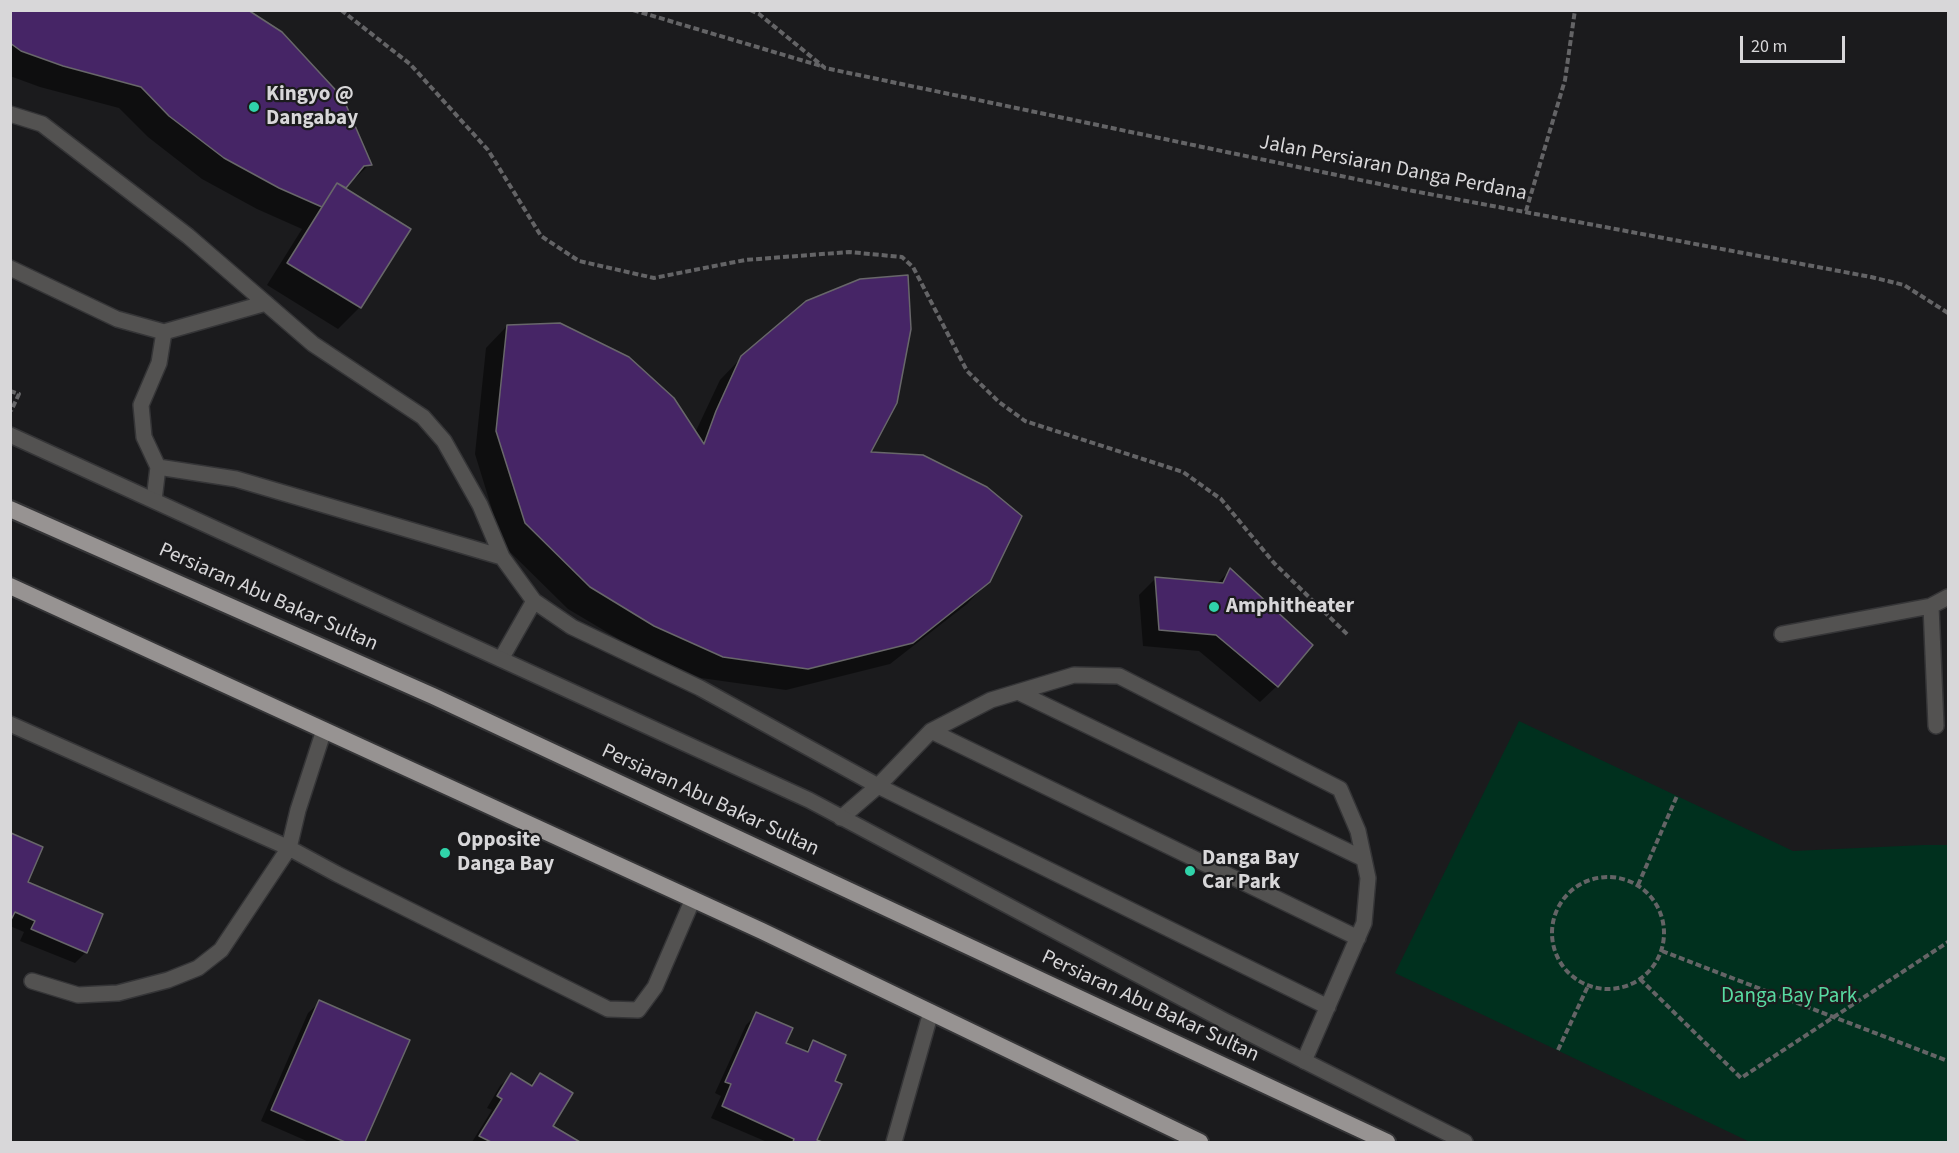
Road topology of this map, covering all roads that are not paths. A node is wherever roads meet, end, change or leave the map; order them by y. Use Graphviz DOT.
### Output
graph roads {
  1 [pos="10,114"];
  2 [pos="10,268"];
  3 [pos="266,303"];
  4 [pos="164,332"];
  5 [pos="10,435"];
  6 [pos="158,467"];
  7 [pos="154,501"];
  8 [pos="10,509"];
  9 [pos="502,557"];
  10 [pos="10,586"];
  11 [pos="1948,597"];
  12 [pos="534,600"];
  13 [pos="1931,606"];
  14 [pos="1782,634"];
  15 [pos="501,659"];
  16 [pos="1020,693"];
  17 [pos="10,724"];
  18 [pos="1936,726"];
  19 [pos="324,730"];
  20 [pos="931,731"];
  21 [pos="878,786"];
  22 [pos="841,818"];
  23 [pos="289,848"];
  24 [pos="1364,859"];
  25 [pos="693,899"];
  26 [pos="1358,938"];
  27 [pos="32,981"];
  28 [pos="1328,1007"];
  29 [pos="931,1012"];
  30 [pos="1304,1061"];
  31 [pos="894,1143"];
  32 [pos="1200,1143"];
  33 [pos="1387,1143"];
  34 [pos="1466,1143"];
  1 -- 3 [label="street"];
  2 -- 4 [label="street"];
  3 -- 4 [label="street"];
  3 -- 9 [label="street"];
  4 -- 6 [label="street"];
  5 -- 7 [label="street"];
  6 -- 7 [label="street"];
  6 -- 9 [label="street"];
  7 -- 15 [label="street"];
  8 -- 33 [label="highway, Persiaran Abu Bakar Sultan"];
  9 -- 12 [label="street"];
  10 -- 19 [label="highway"];
  11 -- 13 [label="street"];
  12 -- 15 [label="street"];
  12 -- 21 [label="street"];
  13 -- 14 [label="street"];
  13 -- 18 [label="street"];
  15 -- 22 [label="street"];
  16 -- 20 [label="street"];
  16 -- 24 [label="street"];
  16 -- 24 [label="street"];
  17 -- 23 [label="street"];
  19 -- 23 [label="street"];
  19 -- 25 [label="highway"];
  20 -- 21 [label="street"];
  20 -- 26 [label="street"];
  21 -- 22 [label="street"];
  21 -- 28 [label="street"];
  22 -- 30 [label="street"];
  23 -- 25 [label="street"];
  23 -- 27 [label="street"];
  24 -- 26 [label="street"];
  25 -- 29 [label="highway"];
  26 -- 28 [label="street"];
  28 -- 30 [label="street"];
  29 -- 31 [label="street"];
  29 -- 32 [label="highway"];
  30 -- 34 [label="street"];
}
